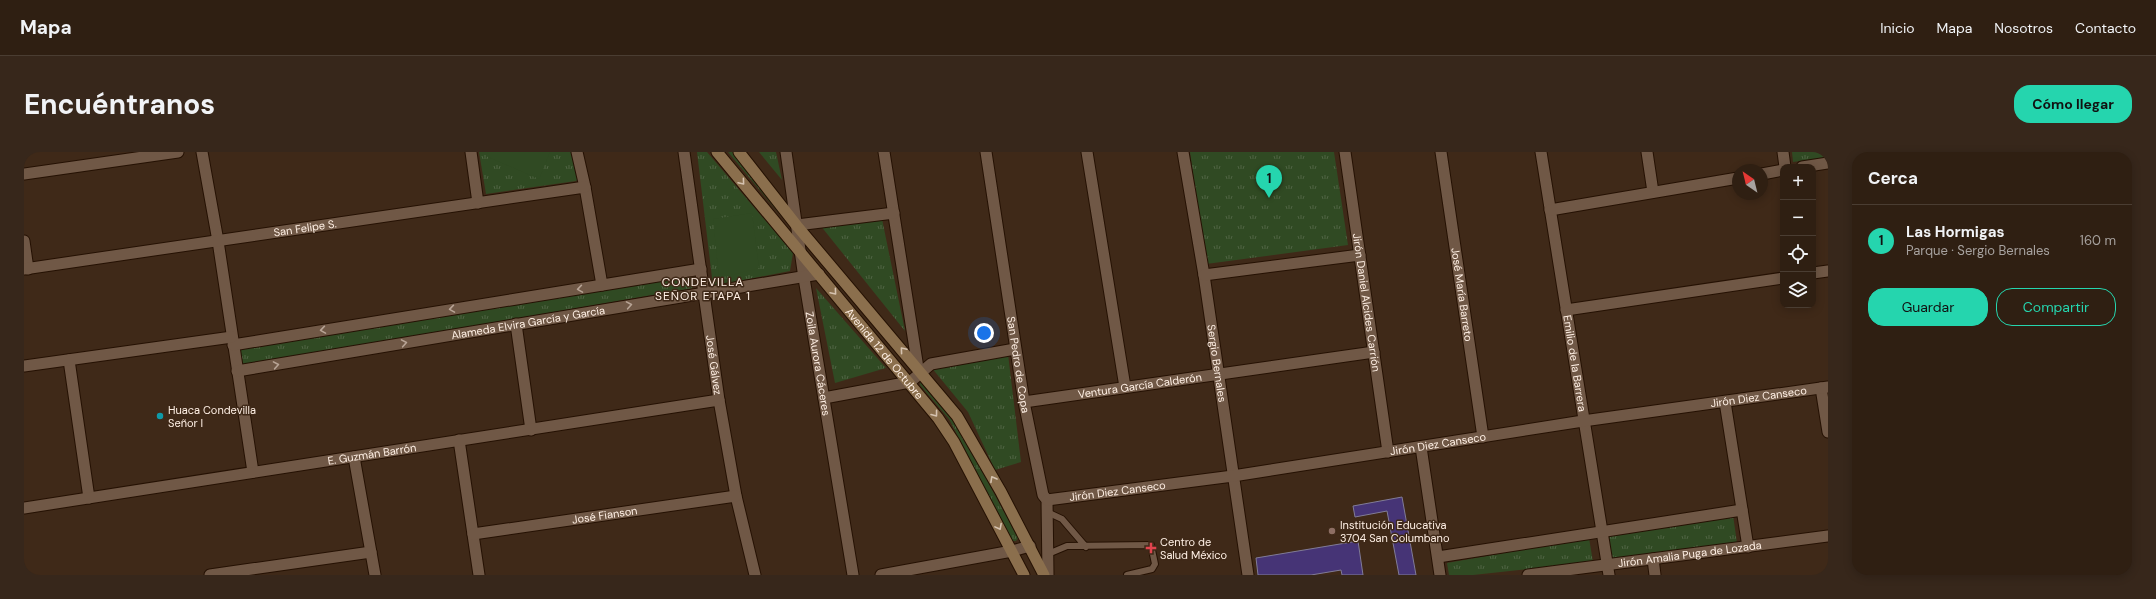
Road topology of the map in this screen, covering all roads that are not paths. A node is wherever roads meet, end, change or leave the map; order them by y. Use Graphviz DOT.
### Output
graph roads {
  1 [pos="178,152"];
  2 [pos="202,152"];
  3 [pos="471,152"];
  4 [pos="577,152"];
  5 [pos="684,152"];
  6 [pos="717,152"];
  7 [pos="739,152"];
  8 [pos="786,152"];
  9 [pos="884,152"];
  10 [pos="986,152"];
  11 [pos="1087,152"];
  12 [pos="1183,152"];
  13 [pos="1345,152"];
  14 [pos="1441,152"];
  15 [pos="1541,152"];
  16 [pos="1647,152"];
  17 [pos="1783,152"];
  18 [pos="1828,163"];
  19 [pos="1785,164"];
  20 [pos="1816,165"];
  21 [pos="1780,171"];
  22 [pos="1768,173"];
  23 [pos="24,174"];
  24 [pos="1732,179"];
  25 [pos="585,187"];
  26 [pos="1653,192"];
  27 [pos="478,203"];
  28 [pos="1550,210"];
  29 [pos="894,213"];
  30 [pos="797,226"];
  31 [pos="24,241"];
  32 [pos="218,241"];
  33 [pos="800,252"];
  34 [pos="1360,255"];
  35 [pos="26,269"];
  36 [pos="701,269"];
  37 [pos="1828,271"];
  38 [pos="1816,273"];
  39 [pos="819,274"];
  40 [pos="1204,275"];
  41 [pos="804,278"];
  42 [pos="1780,278"];
  43 [pos="602,285"];
  44 [pos="705,292"];
  45 [pos="1566,310"];
  46 [pos="516,324"];
  47 [pos="233,341"];
  48 [pos="1015,348"];
  49 [pos="1374,352"];
  50 [pos="69,360"];
  51 [pos="24,366"];
  52 [pos="920,370"];
  53 [pos="237,371"];
  54 [pos="1218,375"];
  55 [pos="910,382"];
  56 [pos="1125,387"];
  57 [pos="1825,387"];
  58 [pos="824,398"];
  59 [pos="719,400"];
  60 [pos="1024,402"];
  61 [pos="1725,402"];
  62 [pos="1584,421"];
  63 [pos="531,430"];
  64 [pos="1828,432"];
  65 [pos="1483,437"];
  66 [pos="459,440"];
  67 [pos="1421,447"];
  68 [pos="1388,452"];
  69 [pos="354,457"];
  70 [pos="253,472"];
  71 [pos="1233,476"];
  72 [pos="736,496"];
  73 [pos="89,498"];
  74 [pos="1047,500"];
  75 [pos="24,508"];
  76 [pos="1742,510"];
  77 [pos="1048,512"];
  78 [pos="1603,532"];
  79 [pos="473,534"];
  80 [pos="1828,536"];
  81 [pos="1030,546"];
  82 [pos="1086,547"];
  83 [pos="1748,547"];
  84 [pos="1012,551"];
  85 [pos="371,552"];
  86 [pos="1048,554"];
  87 [pos="1438,557"];
  88 [pos="1653,559"];
  89 [pos="1609,570"];
  90 [pos="210,575"];
  91 [pos="375,575"];
  92 [pos="479,575"];
  93 [pos="755,575"];
  94 [pos="853,575"];
  95 [pos="881,575"];
  96 [pos="1024,575"];
  97 [pos="1044,575"];
  98 [pos="1048,575"];
  99 [pos="1127,575"];
  100 [pos="1248,575"];
  101 [pos="1440,575"];
  102 [pos="1528,575"];
  103 [pos="1655,575"];
  1 -- 23 [label="street"];
  2 -- 32 [label="street"];
  3 -- 27 [label="street"];
  4 -- 25 [label="street"];
  5 -- 36 [label="street, José Gálvez"];
  6 -- 33 [label="main road, Avenida 12 de Octubre, one-way"];
  7 -- 30 [label="main road, Avenida 12 de Octubre"];
  8 -- 30 [label="street, Zoila Aurora Cáceres"];
  9 -- 29 [label="street"];
  10 -- 48 [label="street, San Pedro de Copa"];
  11 -- 56 [label="street"];
  12 -- 40 [label="street, Sergio Bernales"];
  13 -- 34 [label="street, Jirón Daniel Alcides Carrión"];
  14 -- 65 [label="street, José María Barreto"];
  15 -- 28 [label="street, Emilio de la Barrera"];
  16 -- 26 [label="street"];
  17 -- 19 [label="street"];
  18 -- 20 [label="street"];
  21 -- 22 [label="street"];
  24 -- 26 [label="street"];
  25 -- 27 [label="street, San Felipe S."];
  25 -- 43 [label="street"];
  26 -- 28 [label="street"];
  27 -- 32 [label="street, San Felipe S."];
  28 -- 45 [label="street, Emilio de la Barrera"];
  29 -- 30 [label="street"];
  29 -- 52 [label="street"];
  30 -- 33 [label="street, Zoila Aurora Cáceres"];
  52 -- 30 [label="main road, Avenida 12 de Octubre, one-way"];
  31 -- 35 [label="street"];
  32 -- 35 [label="street, San Felipe S."];
  32 -- 47 [label="street"];
  33 -- 39 [label="main road, Avenida 12 de Octubre"];
  33 -- 41 [label="street, Zoila Aurora Cáceres"];
  34 -- 40 [label="street"];
  34 -- 49 [label="street, Jirón Daniel Alcides Carrión"];
  36 -- 43 [label="street"];
  36 -- 44 [label="street, José Gálvez"];
  37 -- 38 [label="street"];
  39 -- 41 [label="street, Alameda Elvira García y García"];
  39 -- 55 [label="main road, Avenida 12 de Octubre, one-way"];
  40 -- 54 [label="street, Sergio Bernales"];
  41 -- 44 [label="street, Alameda Elvira García y García"];
  41 -- 58 [label="street, Zoila Aurora Cáceres"];
  42 -- 45 [label="street"];
  43 -- 47 [label="street, one-way"];
  46 -- 44 [label="street, Alameda Elvira García y García, one-way"];
  44 -- 59 [label="street, José Gálvez"];
  45 -- 62 [label="street, Emilio de la Barrera"];
  53 -- 46 [label="street, Alameda Elvira García y García, one-way"];
  46 -- 63 [label="street"];
  47 -- 50 [label="street"];
  47 -- 53 [label="street"];
  48 -- 52 [label="street"];
  48 -- 60 [label="street, San Pedro de Copa"];
  49 -- 54 [label="street, Ventura García Calderón"];
  49 -- 68 [label="street, Jirón Daniel Alcides Carrión"];
  50 -- 51 [label="street"];
  50 -- 73 [label="street"];
  52 -- 55 [label="street"];
  81 -- 52 [label="main road, Avenida 12 de Octubre, one-way"];
  53 -- 70 [label="street"];
  54 -- 56 [label="street, Ventura García Calderón"];
  54 -- 71 [label="street, Sergio Bernales"];
  55 -- 58 [label="street"];
  55 -- 84 [label="main road, Avenida 12 de Octubre, one-way"];
  56 -- 60 [label="street, Ventura García Calderón"];
  57 -- 61 [label="street, Jirón Diez Canseco"];
  57 -- 64 [label="street"];
  58 -- 94 [label="street, Zoila Aurora Cáceres"];
  59 -- 63 [label="street, E. Guzmán Barrón"];
  59 -- 72 [label="street, José Gálvez"];
  60 -- 74 [label="street, San Pedro de Copa"];
  61 -- 62 [label="street, Jirón Diez Canseco"];
  61 -- 76 [label="street"];
  62 -- 65 [label="street, Jirón Diez Canseco"];
  62 -- 78 [label="street, Emilio de la Barrera"];
  63 -- 66 [label="street, E. Guzmán Barrón"];
  65 -- 67 [label="street, Jirón Diez Canseco"];
  66 -- 69 [label="street, E. Guzmán Barrón"];
  66 -- 79 [label="street"];
  67 -- 68 [label="street, Jirón Diez Canseco"];
  67 -- 87 [label="street"];
  68 -- 71 [label="street, Jirón Diez Canseco"];
  69 -- 70 [label="street, E. Guzmán Barrón"];
  69 -- 85 [label="street"];
  70 -- 73 [label="street, E. Guzmán Barrón"];
  71 -- 74 [label="street, Jirón Diez Canseco"];
  71 -- 100 [label="street, Sergio Bernales"];
  72 -- 79 [label="street, José Fianson"];
  72 -- 93 [label="street, José Gálvez"];
  73 -- 75 [label="street, E. Guzmán Barrón"];
  74 -- 77 [label="street, San Pedro de Copa"];
  76 -- 78 [label="street"];
  76 -- 83 [label="street"];
  77 -- 82 [label="lane"];
  77 -- 86 [label="street, San Pedro de Copa"];
  78 -- 87 [label="street"];
  78 -- 89 [label="street, Emilio de la Barrera"];
  79 -- 92 [label="street"];
  80 -- 83 [label="street, Jirón Amalia Puga de Lozada"];
  81 -- 84 [label="street"];
  81 -- 97 [label="main road, Avenida 12 de Octubre"];
  82 -- 86 [label="lane"];
  82 -- 99 [label="lane"];
  83 -- 88 [label="street, Jirón Amalia Puga de Lozada"];
  84 -- 95 [label="street"];
  84 -- 96 [label="main road, Avenida 12 de Octubre"];
  85 -- 90 [label="street"];
  85 -- 91 [label="street"];
  86 -- 98 [label="street, San Pedro de Copa"];
  87 -- 101 [label="street"];
  88 -- 89 [label="street, Jirón Amalia Puga de Lozada"];
  88 -- 103 [label="street"];
  89 -- 102 [label="street, Jirón Amalia Puga de Lozada"];
}
